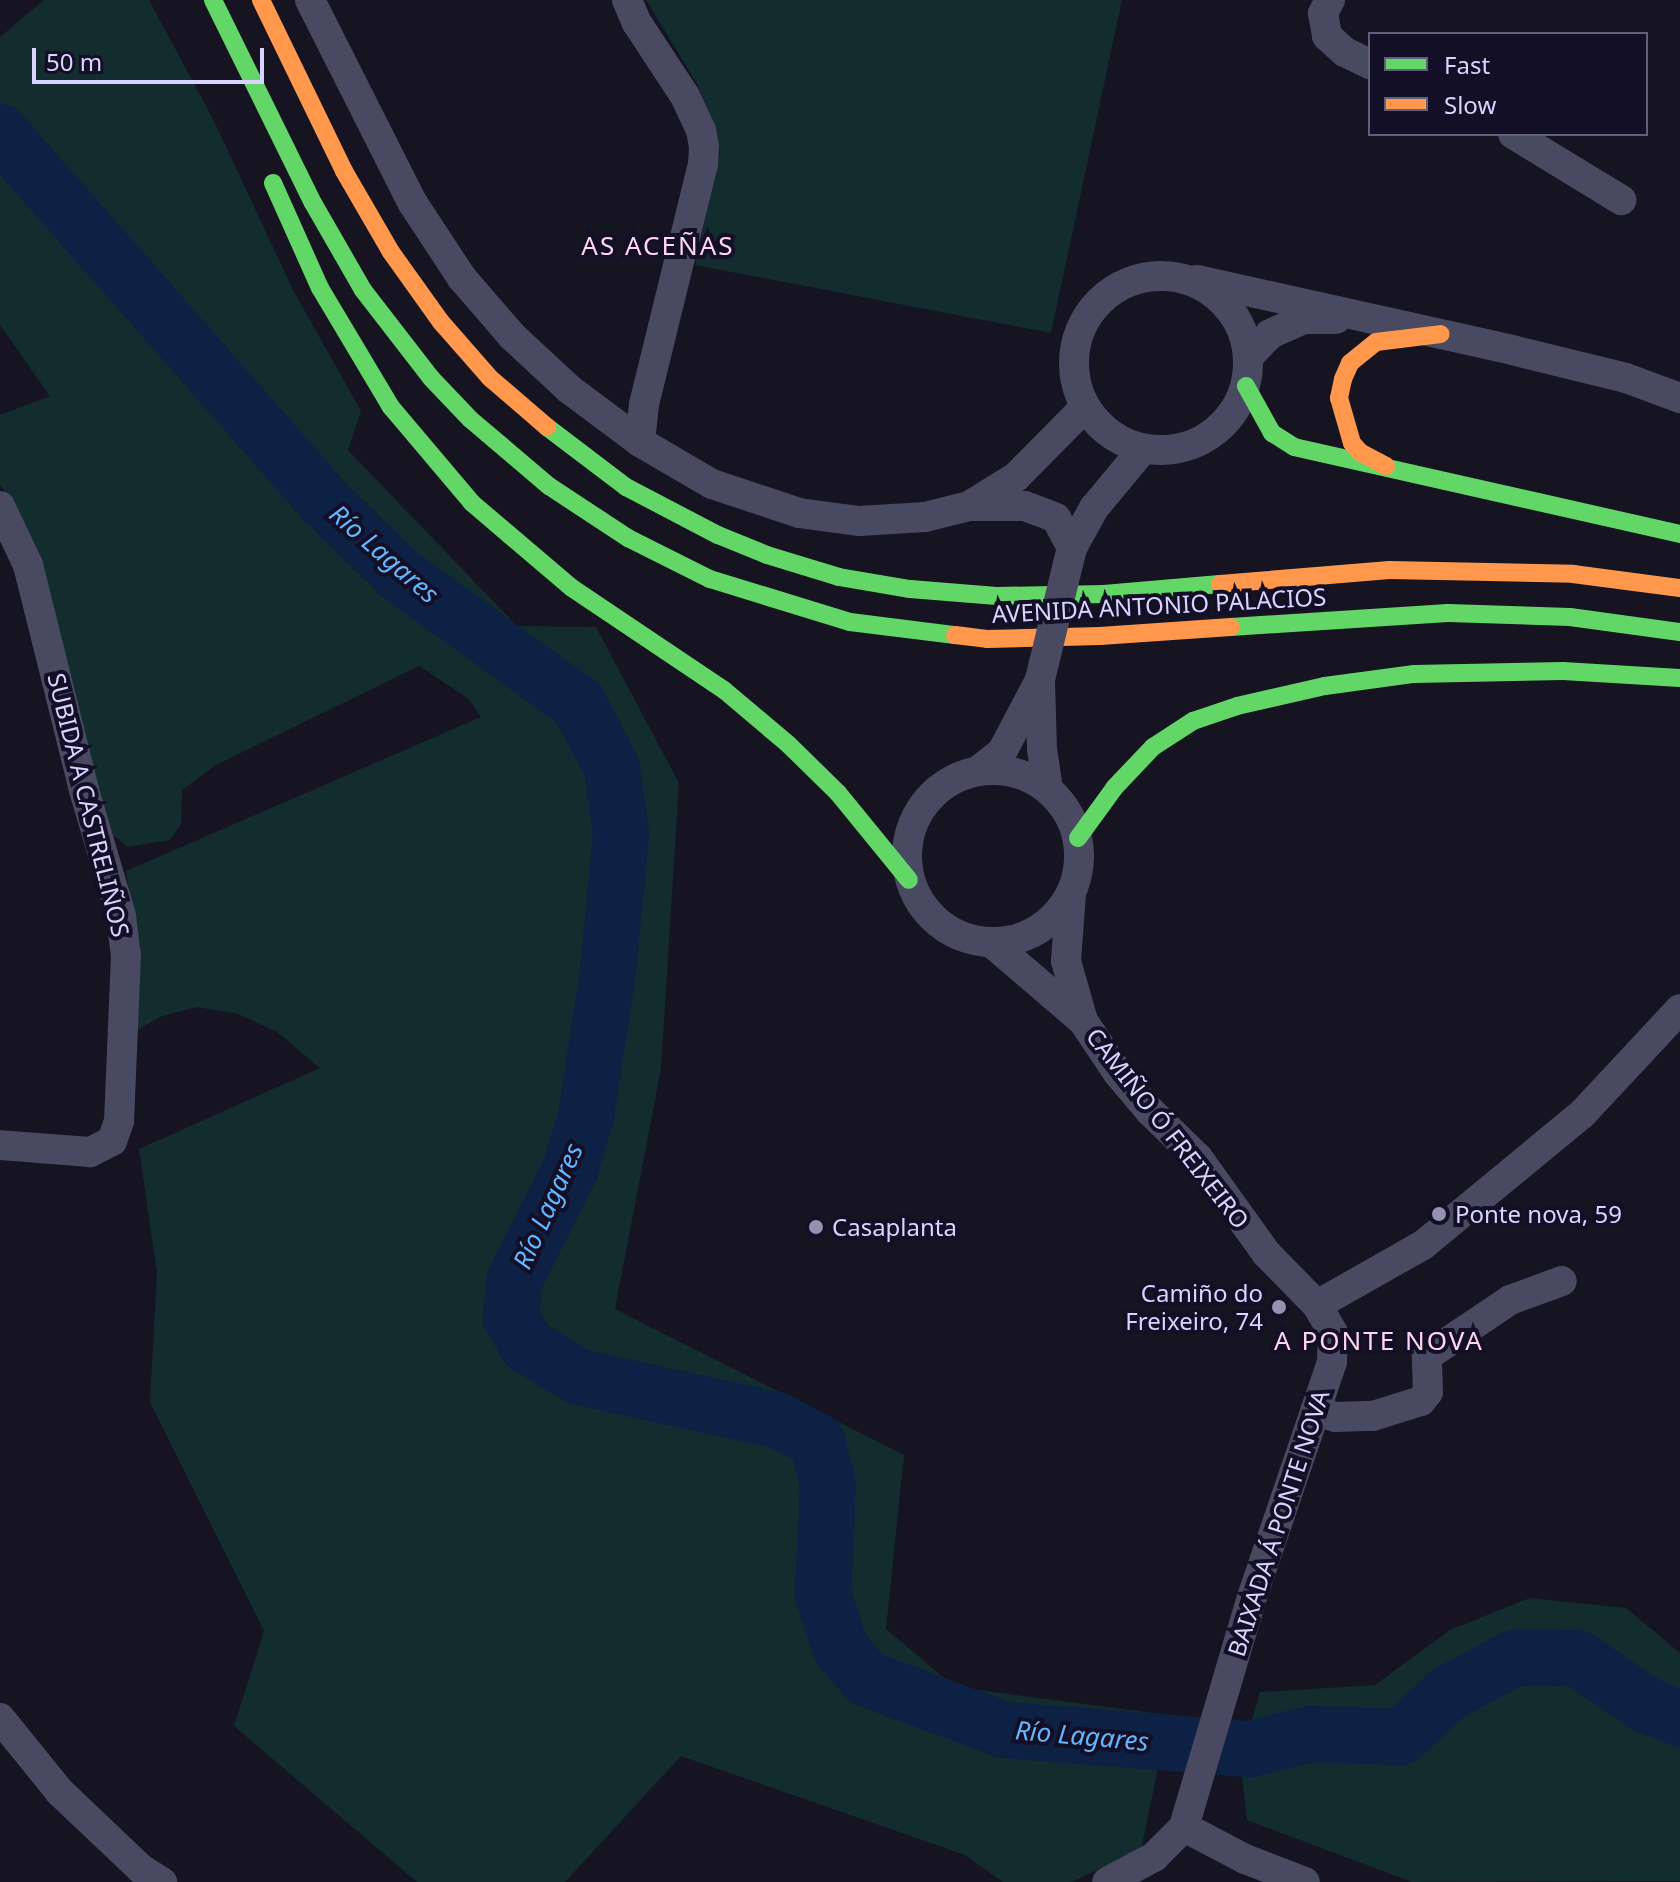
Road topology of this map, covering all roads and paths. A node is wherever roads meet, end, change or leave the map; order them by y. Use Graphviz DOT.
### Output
graph roads {
  1 [pos="213,0"];
  2 [pos="261,0"];
  3 [pos="310,0"];
  4 [pos="627,0"];
  5 [pos="1330,0"];
  6 [pos="227,28"];
  7 [pos="1368,63"];
  8 [pos="244,104"];
  9 [pos="1516,136"];
  10 [pos="263,162"];
  11 [pos="1621,200"];
  12 [pos="1187,279"];
  13 [pos="1441,334"];
  14 [pos="1249,356"];
  15 [pos="1246,386"];
  16 [pos="1680,398"];
  17 [pos="1085,407"];
  18 [pos="640,442"];
  19 [pos="1143,449"];
  20 [pos="1388,467"];
  21 [pos="0,506"];
  22 [pos="969,506"];
  23 [pos="1680,534"];
  24 [pos="1070,556"];
  25 [pos="1680,588"];
  26 [pos="1680,632"];
  27 [pos="1042,672"];
  28 [pos="1680,678"];
  29 [pos="979,770"];
  30 [pos="1048,789"];
  31 [pos="1078,838"];
  32 [pos="909,880"];
  33 [pos="1072,893"];
  34 [pos="992,943"];
  35 [pos="1680,1009"];
  36 [pos="1083,1021"];
  37 [pos="0,1145"];
  38 [pos="1562,1281"];
  39 [pos="1317,1305"];
  40 [pos="1315,1411"];
  41 [pos="0,1718"];
  42 [pos="1184,1827"];
  43 [pos="162,1882"];
  44 [pos="1107,1882"];
  45 [pos="1305,1882"];
  1 -- 6 [label="main road, AVENIDA ANTONIO PALACIOS"];
  2 -- 25 [label="main road, AVENIDA ANTONIO PALACIOS"];
  3 -- 18 [label="street"];
  4 -- 18 [label="street"];
  5 -- 7 [label="street"];
  6 -- 8 [label="main road"];
  6 -- 26 [label="main road, AVENIDA ANTONIO PALACIOS"];
  9 -- 11 [label="street"];
  10 -- 32 [label="main road"];
  12 -- 13 [label="street"];
  12 -- 14 [label="street"];
  12 -- 17 [label="street"];
  13 -- 14 [label="street"];
  13 -- 16 [label="street"];
  13 -- 20 [label="main road"];
  14 -- 15 [label="street"];
  15 -- 19 [label="street"];
  15 -- 20 [label="main road"];
  17 -- 19 [label="street"];
  17 -- 22 [label="street"];
  18 -- 22 [label="street"];
  19 -- 24 [label="street"];
  20 -- 23 [label="main road"];
  21 -- 37 [label="street, SUBIDA A CASTRELIÑOS"];
  22 -- 24 [label="street"];
  24 -- 27 [label="street, bridge"];
  27 -- 29 [label="street"];
  27 -- 30 [label="street"];
  28 -- 31 [label="main road"];
  29 -- 30 [label="street"];
  29 -- 32 [label="street"];
  30 -- 31 [label="street"];
  31 -- 33 [label="street"];
  32 -- 34 [label="street"];
  33 -- 34 [label="street"];
  33 -- 36 [label="street, CAMIÑO Ó FREIXEIRO"];
  34 -- 36 [label="street, CAMIÑO Ó FREIXEIRO"];
  35 -- 39 [label="street"];
  36 -- 39 [label="street, CAMIÑO Ó FREIXEIRO"];
  38 -- 40 [label="street"];
  39 -- 40 [label="street, BAIXADA Á PONTE NOVA"];
  40 -- 42 [label="street, BAIXADA Á PONTE NOVA"];
  41 -- 43 [label="street"];
  42 -- 44 [label="street, BAIXADA Á PONTE NOVA"];
  42 -- 45 [label="street"];
}
